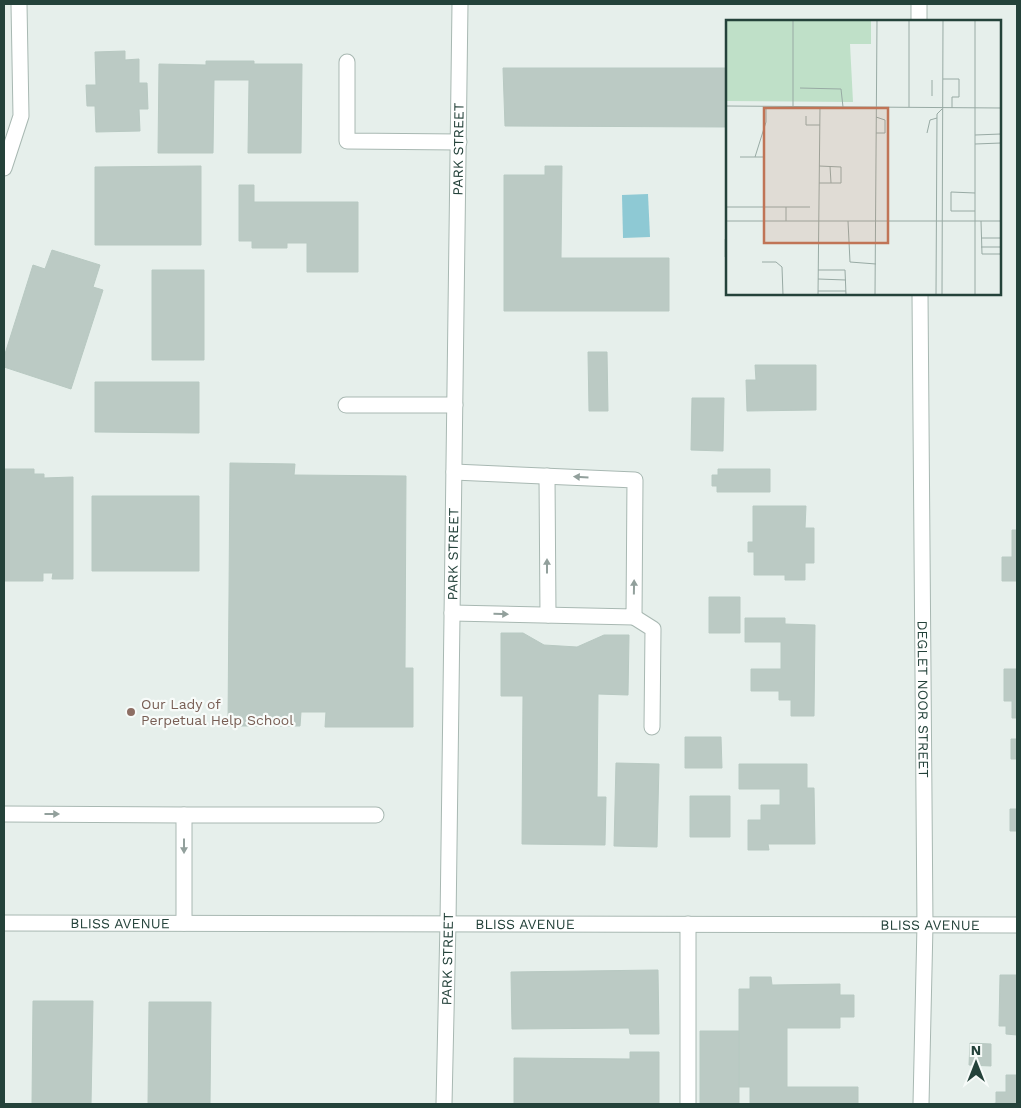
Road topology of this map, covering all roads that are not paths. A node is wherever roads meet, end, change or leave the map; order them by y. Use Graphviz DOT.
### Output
graph roads {
  1 [pos="19,4"];
  2 [pos="460,4"];
  3 [pos="919,4"];
  4 [pos="919,20"];
  5 [pos="347,62"];
  6 [pos="458,142"];
  7 [pos="4,168"];
  8 [pos="920,295"];
  9 [pos="346,406"];
  10 [pos="455,406"];
  11 [pos="454,472"];
  12 [pos="547,476"];
  13 [pos="452,613"];
  14 [pos="548,615"];
  15 [pos="634,617"];
  16 [pos="652,727"];
  17 [pos="4,814"];
  18 [pos="184,815"];
  19 [pos="376,815"];
  20 [pos="4,923"];
  21 [pos="184,923"];
  22 [pos="448,924"];
  23 [pos="688,924"];
  24 [pos="1017,925"];
  25 [pos="925,926"];
  26 [pos="444,1104"];
  27 [pos="688,1104"];
  28 [pos="921,1104"];
  1 -- 7 [label="street"];
  2 -- 6 [label="street, PARK STREET"];
  3 -- 4 [label="street"];
  5 -- 6 [label="street"];
  6 -- 10 [label="street, PARK STREET"];
  8 -- 25 [label="street, DEGLET NOOR STREET"];
  9 -- 10 [label="street"];
  10 -- 11 [label="street, PARK STREET"];
  11 -- 12 [label="street"];
  11 -- 13 [label="street, PARK STREET"];
  14 -- 12 [label="street, one-way"];
  15 -- 12 [label="street, one-way"];
  13 -- 14 [label="street, one-way"];
  13 -- 22 [label="street, PARK STREET"];
  14 -- 15 [label="street"];
  15 -- 16 [label="street"];
  17 -- 18 [label="street, one-way"];
  18 -- 19 [label="street"];
  18 -- 21 [label="street, one-way"];
  20 -- 21 [label="street, BLISS AVENUE"];
  21 -- 22 [label="street, BLISS AVENUE"];
  22 -- 23 [label="street, BLISS AVENUE"];
  22 -- 26 [label="street, PARK STREET"];
  23 -- 25 [label="street, BLISS AVENUE"];
  23 -- 27 [label="street"];
  24 -- 25 [label="street, BLISS AVENUE"];
  25 -- 28 [label="street, DEGLET NOOR STREET"];
}
